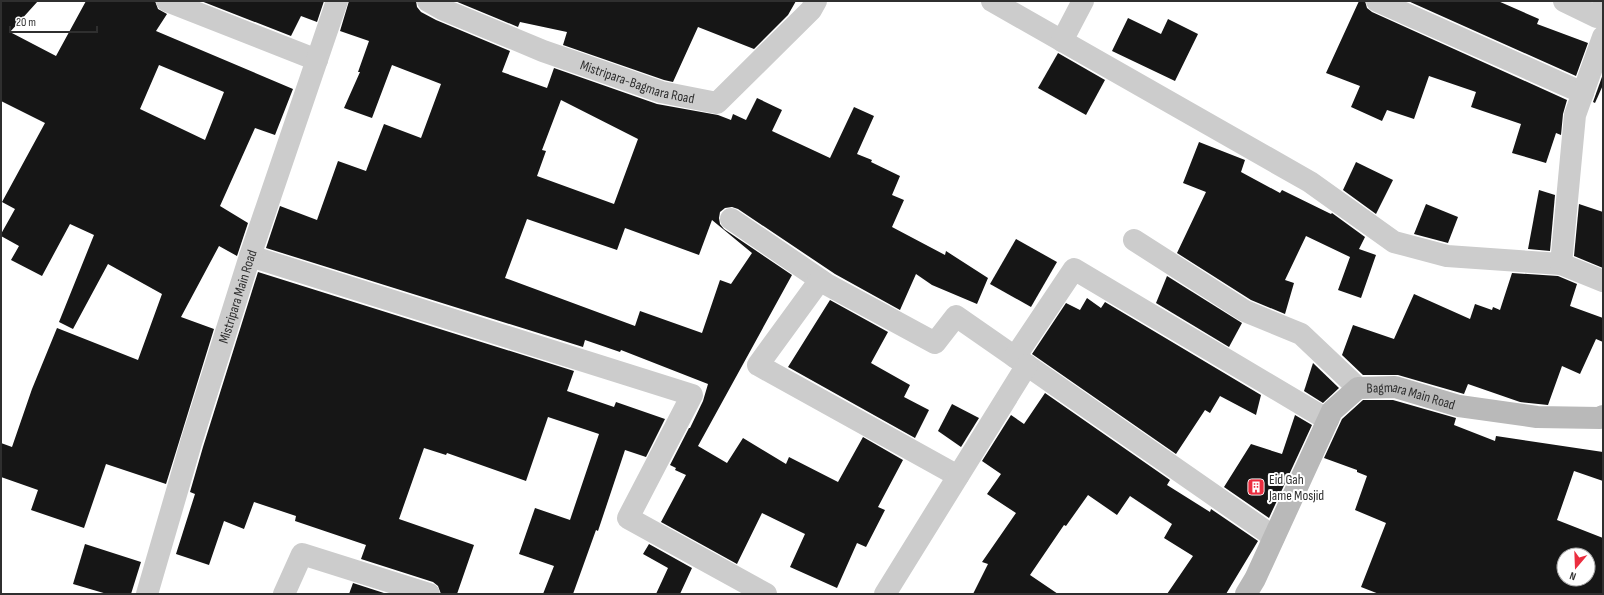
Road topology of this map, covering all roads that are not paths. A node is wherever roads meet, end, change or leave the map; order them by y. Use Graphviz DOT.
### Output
graph roads {
  1 [pos="167,1"];
  2 [pos="337,1"];
  3 [pos="428,1"];
  4 [pos="816,1"];
  5 [pos="992,1"];
  6 [pos="1083,1"];
  7 [pos="1377,1"];
  8 [pos="1564,1"];
  9 [pos="1601,20"];
  10 [pos="1062,41"];
  11 [pos="317,60"];
  12 [pos="1583,93"];
  13 [pos="731,219"];
  14 [pos="1134,240"];
  15 [pos="250,256"];
  16 [pos="1561,264"];
  17 [pos="820,280"];
  18 [pos="1603,281"];
  19 [pos="1021,361"];
  20 [pos="1358,388"];
  21 [pos="1603,416"];
  22 [pos="1328,420"];
  23 [pos="958,476"];
  24 [pos="1274,537"];
  25 [pos="147,594"];
  26 [pos="284,594"];
  27 [pos="429,594"];
  28 [pos="766,594"];
  29 [pos="885,594"];
  30 [pos="1246,594"];
  1 -- 11 [label="street"];
  2 -- 11 [label="street, Mistripara Main Road"];
  3 -- 4 [label="street, Mistripara-Bagmara Road"];
  5 -- 10 [label="street"];
  6 -- 10 [label="street"];
  7 -- 12 [label="street"];
  8 -- 9 [label="street"];
  9 -- 12 [label="street"];
  10 -- 16 [label="street"];
  11 -- 15 [label="street, Mistripara Main Road"];
  12 -- 16 [label="street"];
  13 -- 17 [label="street"];
  14 -- 20 [label="street"];
  15 -- 25 [label="street, Mistripara Main Road"];
  15 -- 28 [label="street"];
  16 -- 18 [label="street"];
  17 -- 19 [label="street"];
  17 -- 23 [label="street"];
  19 -- 22 [label="street"];
  19 -- 23 [label="street"];
  19 -- 24 [label="street"];
  20 -- 21 [label="street, Bagmara Main Road"];
  20 -- 22 [label="street, Bagmara Main Road"];
  22 -- 24 [label="street, Bagmara Main Road"];
  23 -- 29 [label="street"];
  24 -- 30 [label="street, Bagmara Main Road"];
  26 -- 27 [label="street"];
}
